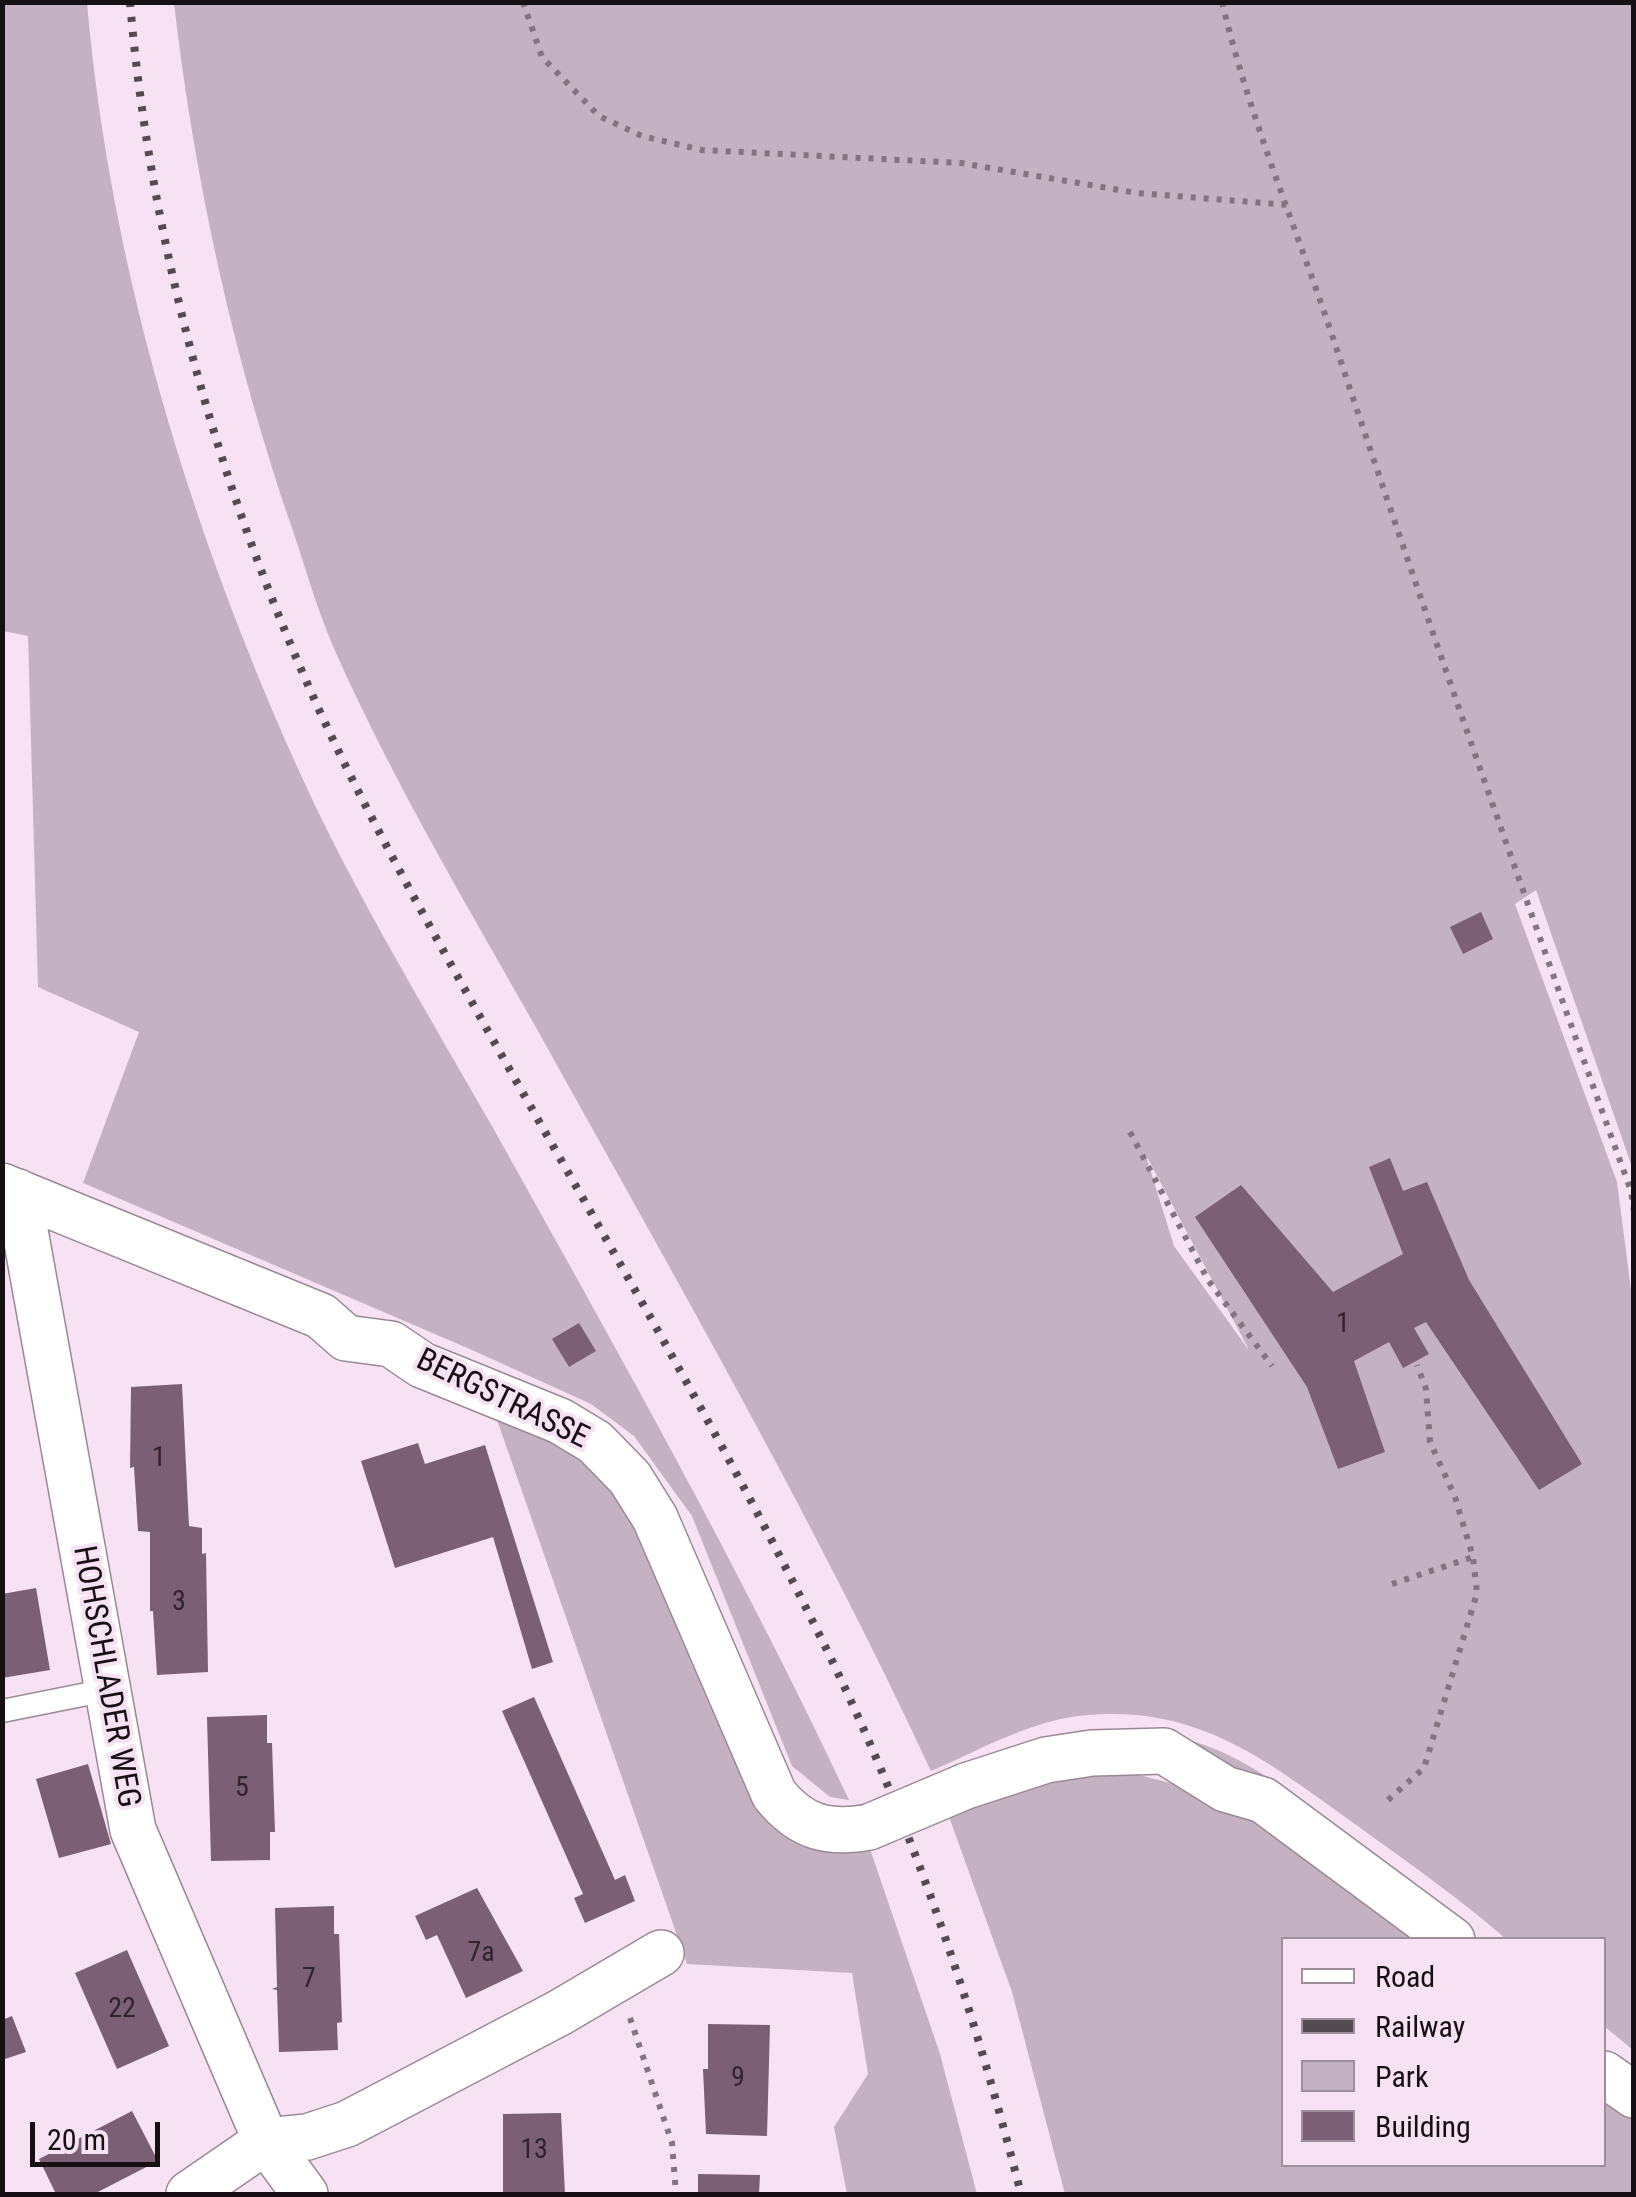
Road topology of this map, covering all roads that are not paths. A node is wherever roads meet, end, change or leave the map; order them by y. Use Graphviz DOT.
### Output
graph roads {
  1 [pos="10,1189"];
  2 [pos="107,1690"];
  3 [pos="2,1711"];
  4 [pos="1448,1937"];
  5 [pos="662,1953"];
  6 [pos="1606,2075"];
  7 [pos="1634,2096"];
  8 [pos="266,2141"];
  9 [pos="189,2194"];
  10 [pos="305,2194"];
  1 -- 2 [label="street, HOHSCHLADER WEG"];
  1 -- 4 [label="street, BERGSTRASSE, bridge"];
  2 -- 3 [label="lane"];
  2 -- 8 [label="street, HOHSCHLADER WEG"];
  5 -- 8 [label="street"];
  6 -- 7 [label="street"];
  8 -- 9 [label="street"];
  8 -- 10 [label="street, HOHSCHLADER WEG"];
}
